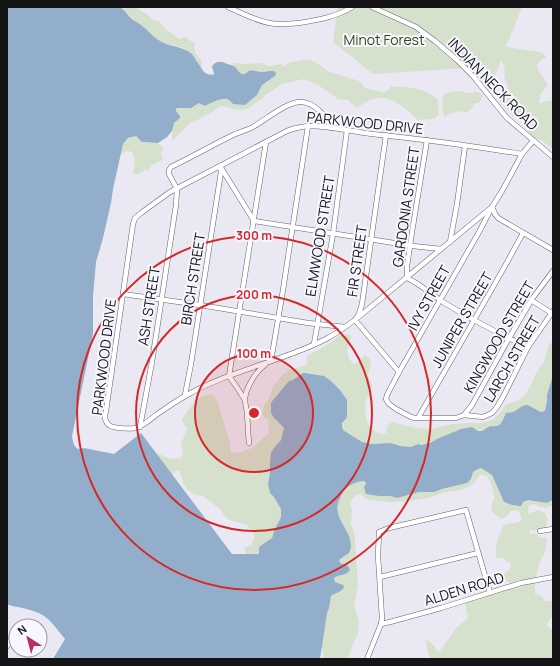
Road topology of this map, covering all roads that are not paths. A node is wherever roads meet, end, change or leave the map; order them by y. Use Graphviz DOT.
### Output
graph roads {
  1 [pos="228,7"];
  2 [pos="352,7"];
  3 [pos="372,7"];
  4 [pos="308,126"];
  5 [pos="330,128"];
  6 [pos="347,130"];
  7 [pos="386,135"];
  8 [pos="427,140"];
  9 [pos="533,141"];
  10 [pos="266,142"];
  11 [pos="465,146"];
  12 [pos="522,154"];
  13 [pos="553,157"];
  14 [pos="220,166"];
  15 [pos="177,189"];
  16 [pos="492,207"];
  17 [pos="254,221"];
  18 [pos="293,227"];
  19 [pos="523,233"];
  20 [pos="333,234"];
  21 [pos="371,239"];
  22 [pos="450,242"];
  23 [pos="410,246"];
  24 [pos="441,249"];
  25 [pos="553,250"];
  26 [pos="553,271"];
  27 [pos="407,278"];
  28 [pos="123,294"];
  29 [pos="162,300"];
  30 [pos="440,300"];
  31 [pos="531,300"];
  32 [pos="200,305"];
  33 [pos="239,311"];
  34 [pos="552,313"];
  35 [pos="279,318"];
  36 [pos="355,320"];
  37 [pos="474,320"];
  38 [pos="318,324"];
  39 [pos="346,327"];
  40 [pos="509,338"];
  41 [pos="314,344"];
  42 [pos="528,347"];
  43 [pos="272,361"];
  44 [pos="399,372"];
  45 [pos="229,376"];
  46 [pos="185,396"];
  47 [pos="244,400"];
  48 [pos="464,415"];
  49 [pos="418,418"];
  50 [pos="140,427"];
  51 [pos="249,443"];
  52 [pos="553,529"];
  53 [pos="540,531"];
  54 [pos="478,553"];
  55 [pos="380,577"];
  56 [pos="553,577"];
  57 [pos="490,593"];
  58 [pos="381,624"];
  59 [pos="367,659"];
  1 -- 2 [label="street"];
  3 -- 9 [label="street, INDIAN NECK ROAD"];
  4 -- 5 [label="street, PARKWOOD DRIVE"];
  4 -- 10 [label="street, PARKWOOD DRIVE"];
  4 -- 18 [label="street"];
  5 -- 6 [label="street, PARKWOOD DRIVE"];
  5 -- 15 [label="street"];
  6 -- 7 [label="street, PARKWOOD DRIVE"];
  6 -- 20 [label="street, ELMWOOD STREET"];
  7 -- 8 [label="street, PARKWOOD DRIVE"];
  7 -- 21 [label="street, FIR STREET"];
  8 -- 11 [label="street, PARKWOOD DRIVE"];
  8 -- 23 [label="street, GARDONIA STREET"];
  9 -- 12 [label="street"];
  9 -- 13 [label="street, INDIAN NECK ROAD"];
  10 -- 14 [label="street, PARKWOOD DRIVE"];
  10 -- 17 [label="street"];
  11 -- 12 [label="street, PARKWOOD DRIVE"];
  11 -- 22 [label="street"];
  12 -- 16 [label="street"];
  14 -- 15 [label="street, PARKWOOD DRIVE"];
  14 -- 17 [label="street"];
  14 -- 32 [label="street, BIRCH STREET"];
  15 -- 28 [label="street, PARKWOOD DRIVE"];
  15 -- 29 [label="street, ASH STREET"];
  16 -- 19 [label="street"];
  16 -- 22 [label="street"];
  16 -- 30 [label="street, IVY STREET"];
  17 -- 18 [label="street"];
  17 -- 33 [label="street"];
  18 -- 20 [label="street"];
  18 -- 35 [label="street"];
  19 -- 25 [label="street"];
  19 -- 37 [label="street, JUNIPER STREET"];
  20 -- 21 [label="street"];
  20 -- 38 [label="street, ELMWOOD STREET"];
  21 -- 23 [label="street"];
  21 -- 36 [label="street, FIR STREET"];
  22 -- 24 [label="street"];
  23 -- 24 [label="street"];
  23 -- 27 [label="street, GARDONIA STREET"];
  24 -- 27 [label="street"];
  26 -- 31 [label="street, KINGWOOD STREET"];
  27 -- 30 [label="street"];
  27 -- 36 [label="street"];
  28 -- 29 [label="street"];
  28 -- 50 [label="street, PARKWOOD DRIVE"];
  29 -- 32 [label="street"];
  29 -- 50 [label="street, ASH STREET"];
  30 -- 37 [label="street"];
  30 -- 44 [label="street, IVY STREET"];
  31 -- 34 [label="street"];
  31 -- 40 [label="street, KINGWOOD STREET"];
  32 -- 33 [label="street"];
  32 -- 46 [label="street, BIRCH STREET"];
  33 -- 35 [label="street"];
  33 -- 45 [label="street"];
  34 -- 42 [label="street, LARCH STREET"];
  35 -- 38 [label="street"];
  35 -- 43 [label="street"];
  36 -- 39 [label="street"];
  36 -- 44 [label="street"];
  37 -- 40 [label="street"];
  37 -- 49 [label="street, JUNIPER STREET"];
  38 -- 39 [label="street"];
  38 -- 41 [label="street, ELMWOOD STREET"];
  39 -- 41 [label="street"];
  40 -- 42 [label="street"];
  40 -- 48 [label="street, KINGWOOD STREET"];
  41 -- 43 [label="street"];
  42 -- 48 [label="street, LARCH STREET"];
  43 -- 45 [label="street"];
  43 -- 47 [label="street"];
  44 -- 49 [label="street, IVY STREET"];
  45 -- 46 [label="street"];
  45 -- 47 [label="street"];
  46 -- 50 [label="street"];
  47 -- 51 [label="street"];
  48 -- 49 [label="street, LARCH STREET"];
  52 -- 53 [label="street"];
  54 -- 55 [label="street"];
  54 -- 55 [label="street"];
  54 -- 57 [label="street"];
  55 -- 58 [label="street"];
  56 -- 57 [label="street, ALDEN ROAD"];
  57 -- 58 [label="street, ALDEN ROAD"];
  58 -- 59 [label="street"];
}
